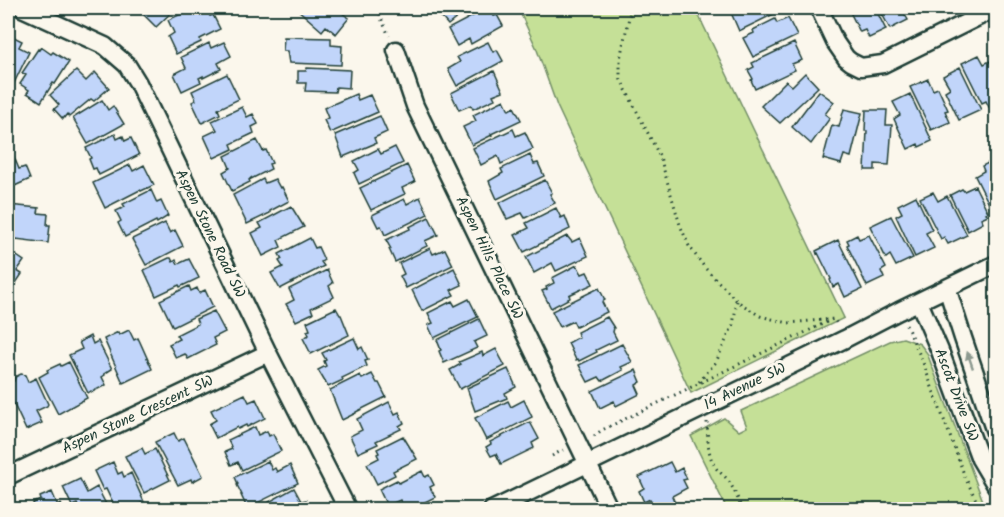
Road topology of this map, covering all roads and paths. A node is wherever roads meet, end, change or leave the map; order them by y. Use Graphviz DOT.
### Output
graph roads {
  1 [pos="22,8"];
  2 [pos="378,8"];
  3 [pos="631,8"];
  4 [pos="819,8"];
  5 [pos="996,9"];
  6 [pos="396,50"];
  7 [pos="996,264"];
  8 [pos="947,288"];
  9 [pos="737,301"];
  10 [pos="919,302"];
  11 [pos="899,311"];
  12 [pos="834,319"];
  13 [pos="845,339"];
  14 [pos="268,353"];
  15 [pos="697,384"];
  16 [pos="707,405"];
  17 [pos="996,435"];
  18 [pos="578,443"];
  19 [pos="552,456"];
  20 [pos="588,463"];
  21 [pos="8,476"];
  22 [pos="996,486"];
  23 [pos="348,510"];
  24 [pos="492,510"];
  25 [pos="610,510"];
  26 [pos="742,510"];
  27 [pos="981,510"];
  1 -- 14 [label="street, Aspen Stone Road SW"];
  2 -- 6 [label="path"];
  3 -- 9 [label="path"];
  4 -- 5 [label="street"];
  6 -- 18 [label="street, Aspen Hills Place SW"];
  7 -- 8 [label="street, 14 Avenue SW"];
  8 -- 10 [label="street, 14 Avenue SW"];
  17 -- 8 [label="street, Ascot Drive SW, one-way"];
  9 -- 12 [label="path"];
  9 -- 15 [label="path"];
  10 -- 11 [label="street, 14 Avenue SW"];
  10 -- 22 [label="street, Ascot Drive SW"];
  11 -- 13 [label="street, 14 Avenue SW"];
  11 -- 27 [label="path"];
  12 -- 13 [label="path"];
  12 -- 15 [label="path"];
  13 -- 16 [label="street, 14 Avenue SW"];
  14 -- 21 [label="street, Aspen Stone Crescent SW"];
  14 -- 23 [label="street, Aspen Stone Road SW"];
  15 -- 18 [label="path"];
  16 -- 20 [label="street, 14 Avenue SW"];
  16 -- 26 [label="path"];
  18 -- 19 [label="path"];
  18 -- 20 [label="street, Aspen Hills Place SW"];
  20 -- 24 [label="street, 14 Avenue SW"];
  20 -- 25 [label="street, Aspen Hills Place SW"];
}
